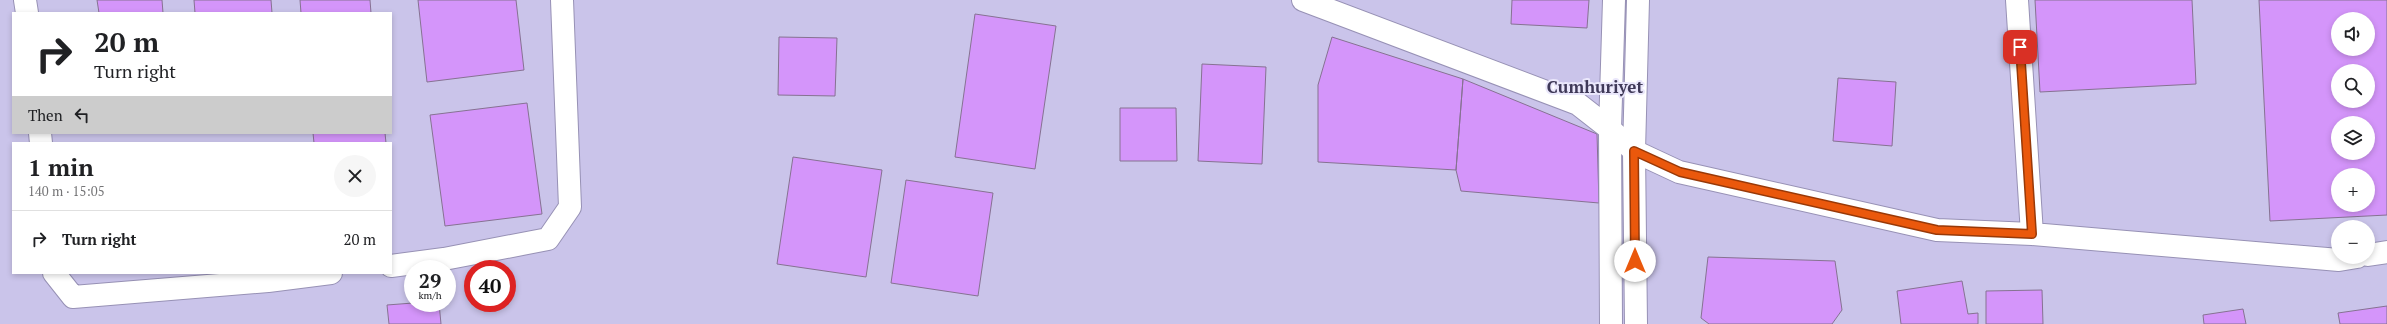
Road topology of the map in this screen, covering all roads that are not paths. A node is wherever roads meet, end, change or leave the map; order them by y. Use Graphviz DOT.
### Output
graph roads {
  1 [pos="26,0"];
  2 [pos="562,0"];
  3 [pos="1303,0"];
  4 [pos="1614,0"];
  5 [pos="1638,0"];
  6 [pos="2017,0"];
  7 [pos="27,12"];
  8 [pos="1610,129"];
  9 [pos="1634,151"];
  10 [pos="2032,234"];
  11 [pos="2387,252"];
  12 [pos="2375,254"];
  13 [pos="2331,259"];
  14 [pos="392,266"];
  15 [pos="55,274"];
  16 [pos="323,274"];
  17 [pos="1611,324"];
  18 [pos="1636,324"];
  1 -- 7 [label="street"];
  2 -- 14 [label="street"];
  3 -- 8 [label="street"];
  4 -- 8 [label="street"];
  5 -- 9 [label="street"];
  6 -- 10 [label="street"];
  8 -- 9 [label="street"];
  8 -- 17 [label="street"];
  9 -- 10 [label="street"];
  9 -- 18 [label="street"];
  10 -- 13 [label="street"];
  11 -- 12 [label="street"];
  15 -- 16 [label="street"];
}
